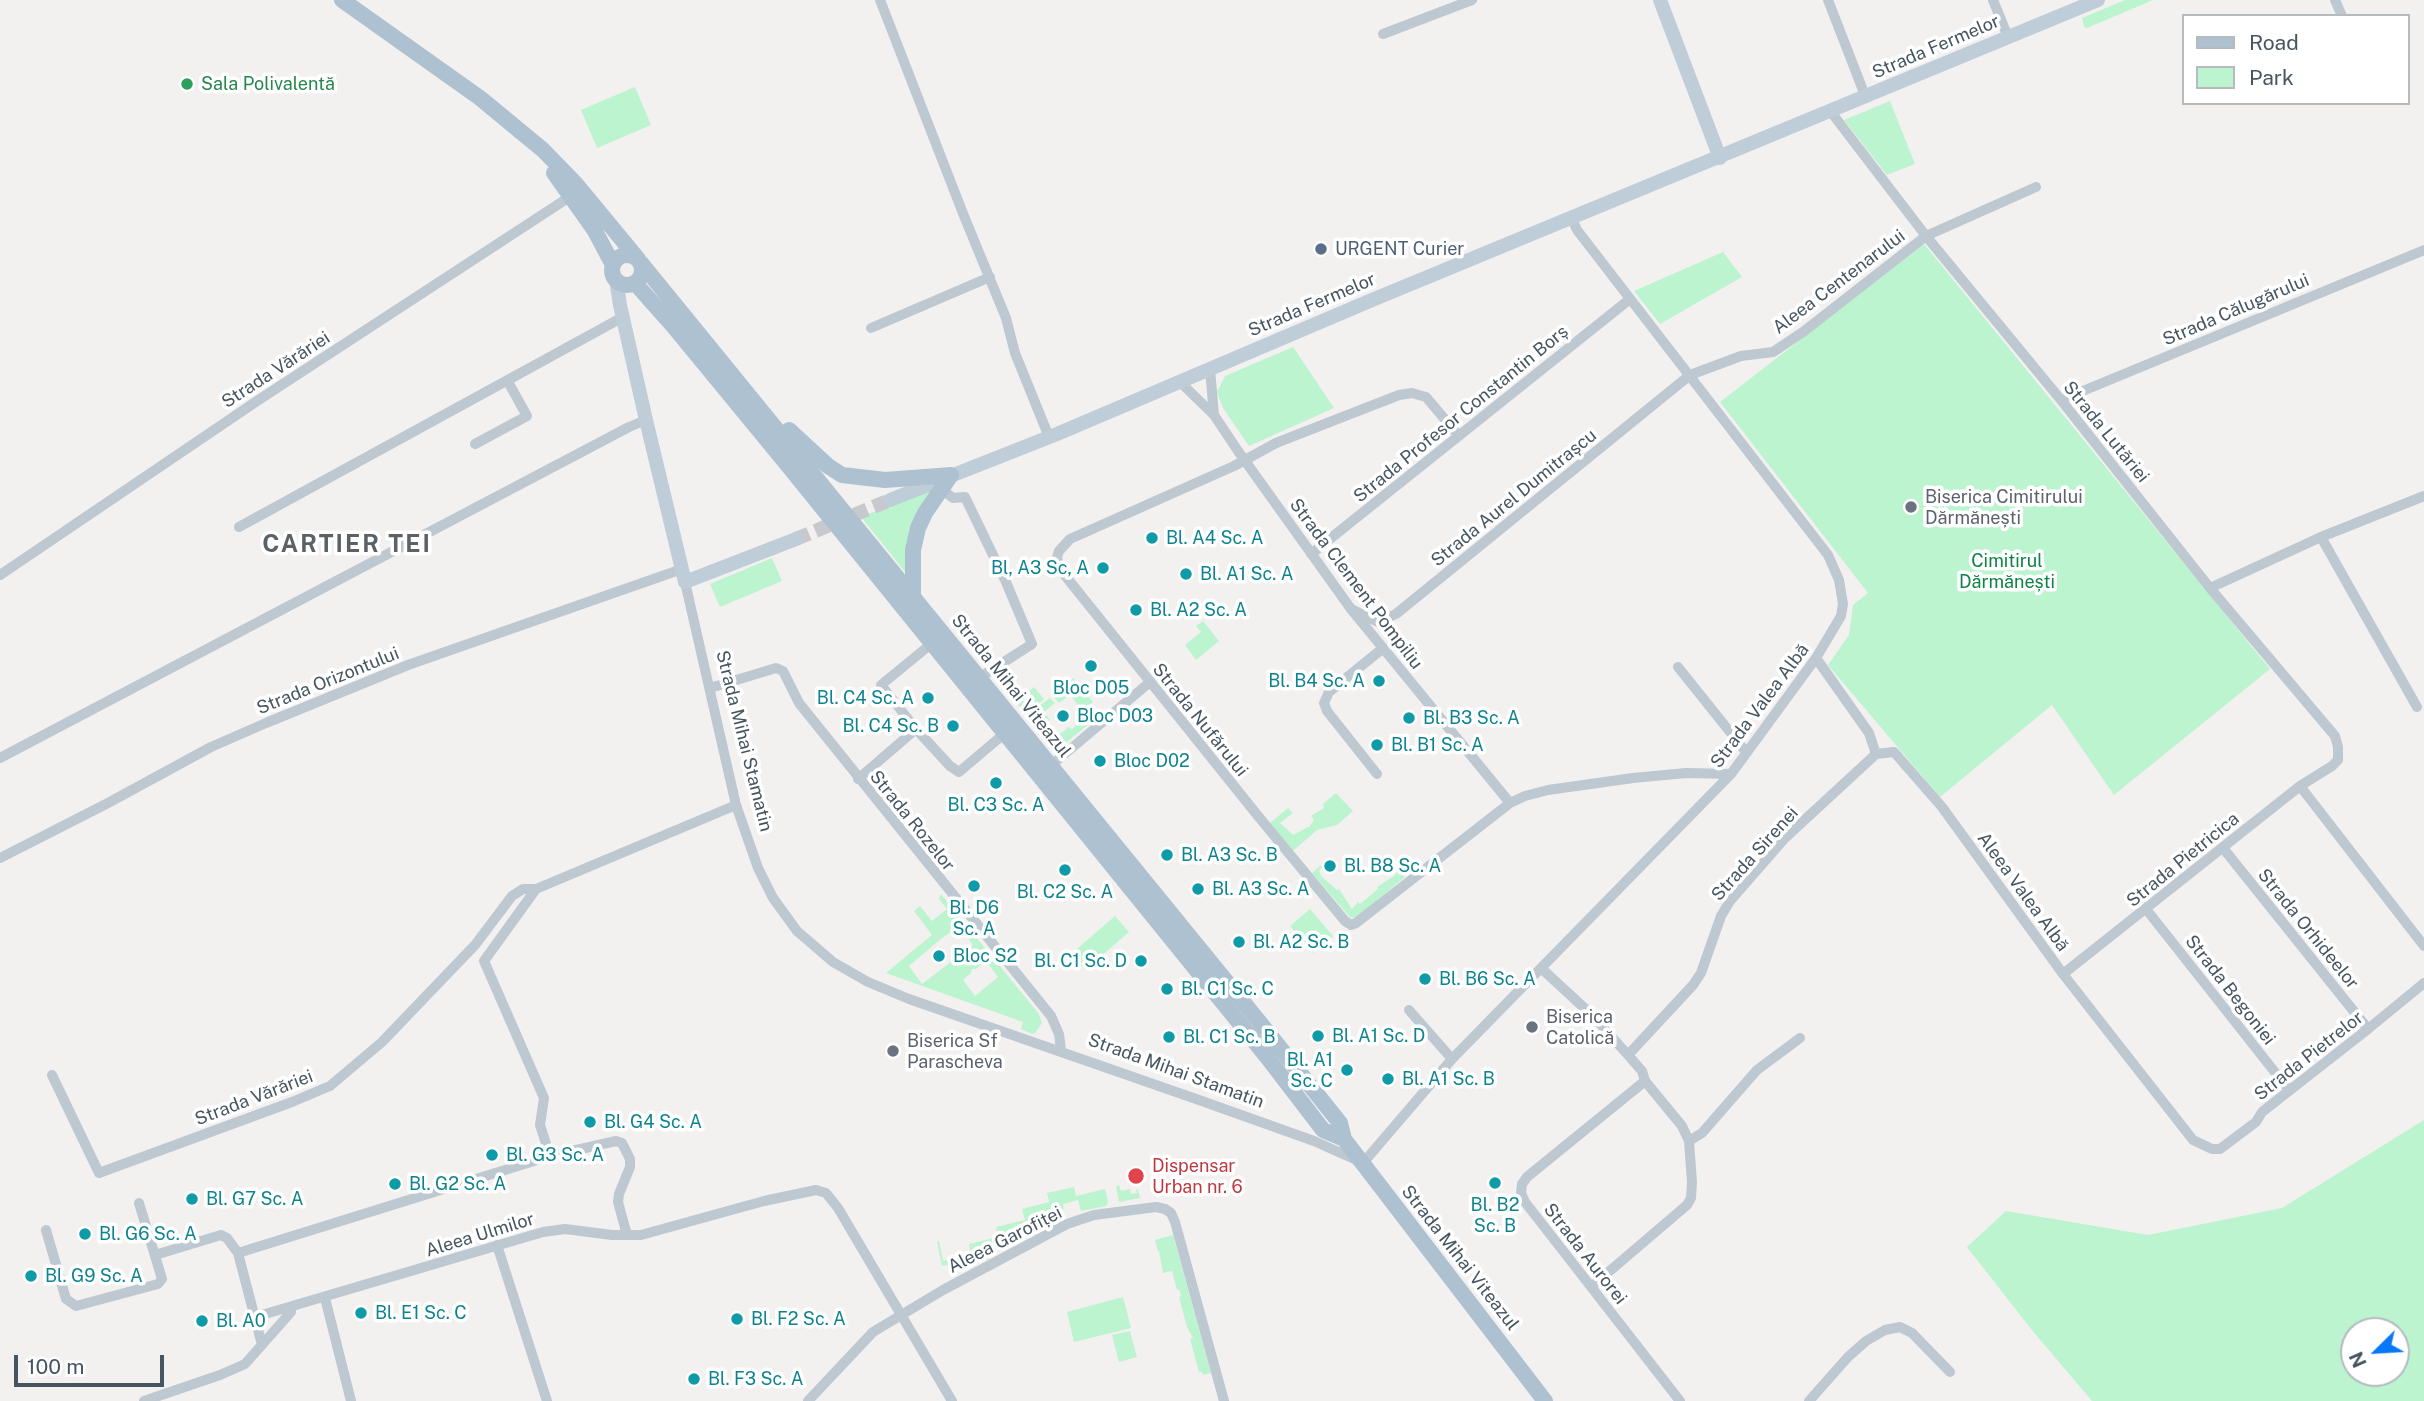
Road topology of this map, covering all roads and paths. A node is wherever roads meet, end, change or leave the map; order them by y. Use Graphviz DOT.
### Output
graph roads {
  1 [pos="342,0"];
  2 [pos="880,0"];
  3 [pos="1472,0"];
  4 [pos="1660,0"];
  5 [pos="1828,0"];
  6 [pos="1993,0"];
  7 [pos="2098,0"];
  8 [pos="1382,34"];
  9 [pos="2008,37"];
  10 [pos="1866,97"];
  11 [pos="1831,112"];
  12 [pos="525,135"];
  13 [pos="1720,158"];
  14 [pos="2036,187"];
  15 [pos="571,196"];
  16 [pos="1572,219"];
  17 [pos="1926,236"];
  18 [pos="2424,250"];
  19 [pos="639,261"];
  20 [pos="615,272"];
  21 [pos="990,277"];
  22 [pos="635,283"];
  23 [pos="1630,299"];
  24 [pos="623,317"];
  25 [pos="871,328"];
  26 [pos="1210,369"];
  27 [pos="1690,375"];
  28 [pos="507,380"];
  29 [pos="1180,382"];
  30 [pos="751,398"];
  31 [pos="2061,400"];
  32 [pos="1214,415"];
  33 [pos="646,420"];
  34 [pos="1459,436"];
  35 [pos="1049,437"];
  36 [pos="475,444"];
  37 [pos="1244,459"];
  38 [pos="946,482"];
  39 [pos="2424,496"];
  40 [pos="890,500"];
  41 [pos="239,527"];
  42 [pos="2321,537"];
  43 [pos="796,539"];
  44 [pos="1311,554"];
  45 [pos="0,575"];
  46 [pos="684,575"];
  47 [pos="2210,588"];
  48 [pos="913,596"];
  49 [pos="1351,609"];
  50 [pos="931,644"];
  51 [pos="1382,649"];
  52 [pos="949,653"];
  53 [pos="1816,658"];
  54 [pos="1678,667"];
  55 [pos="979,678"];
  56 [pos="1150,682"];
  57 [pos="710,688"];
  58 [pos="2417,707"];
  59 [pos="916,729"];
  60 [pos="1005,733"];
  61 [pos="1746,752"];
  62 [pos="1877,754"];
  63 [pos="0,758"];
  64 [pos="1045,770"];
  65 [pos="2325,771"];
  66 [pos="1377,774"];
  67 [pos="1731,774"];
  68 [pos="858,779"];
  69 [pos="2300,786"];
  70 [pos="1510,803"];
  71 [pos="736,805"];
  72 [pos="2223,848"];
  73 [pos="0,858"];
  74 [pos="536,889"];
  75 [pos="2146,909"];
  76 [pos="2424,946"];
  77 [pos="1541,968"];
  78 [pos="2063,974"];
  79 [pos="2424,983"];
  80 [pos="1409,1010"];
  81 [pos="2368,1029"];
  82 [pos="1800,1038"];
  83 [pos="1061,1050"];
  84 [pos="1628,1055"];
  85 [pos="1452,1059"];
  86 [pos="52,1075"];
  87 [pos="1645,1081"];
  88 [pos="2289,1090"];
  89 [pos="1318,1136"];
  90 [pos="1344,1139"];
  91 [pos="1689,1142"];
  92 [pos="2212,1149"];
  93 [pos="550,1156"];
  94 [pos="1363,1163"];
  95 [pos="139,1203"];
  96 [pos="46,1230"];
  97 [pos="627,1235"];
  98 [pos="497,1245"];
  99 [pos="238,1253"];
  100 [pos="155,1255"];
  101 [pos="1591,1287"];
  102 [pos="325,1298"];
  103 [pos="290,1307"];
  104 [pos="900,1316"];
  105 [pos="255,1317"];
  106 [pos="262,1345"];
  107 [pos="1950,1371"];
  108 [pos="144,1401"];
  109 [pos="351,1401"];
  110 [pos="547,1401"];
  111 [pos="808,1401"];
  112 [pos="952,1401"];
  113 [pos="1224,1401"];
  114 [pos="1545,1401"];
  115 [pos="1680,1401"];
  116 [pos="1809,1401"];
  1 -- 12 [label="main road, Strada Mihai Viteazul"];
  2 -- 21 [label="street"];
  3 -- 8 [label="street"];
  4 -- 13 [label="street"];
  5 -- 10 [label="street, Strada Fermelor"];
  6 -- 9 [label="street"];
  7 -- 9 [label="street, Strada Fermelor"];
  9 -- 10 [label="street, Strada Fermelor"];
  10 -- 11 [label="street, Strada Fermelor"];
  11 -- 13 [label="street, Strada Fermelor"];
  11 -- 17 [label="street, Strada Lutăriei"];
  12 -- 15 [label="main road, Strada Mihai Viteazul"];
  12 -- 19 [label="main road, Strada Mihai Viteazul"];
  13 -- 16 [label="street, Strada Fermelor"];
  14 -- 17 [label="street, Aleea Centenarului"];
  15 -- 20 [label="main road, Strada Mihai Viteazul"];
  15 -- 45 [label="street, Strada Vărăriei"];
  16 -- 23 [label="street, Strada Valea Albă"];
  16 -- 26 [label="street, Strada Fermelor"];
  17 -- 27 [label="street, Aleea Centenarului"];
  17 -- 31 [label="street, Strada Lutăriei"];
  18 -- 31 [label="street, Strada Călugărului"];
  19 -- 20 [label="main road"];
  19 -- 22 [label="main road"];
  19 -- 30 [label="main road, Strada Mihai Viteazul"];
  20 -- 22 [label="main road"];
  20 -- 24 [label="street, Strada Mihai Stamatin"];
  21 -- 25 [label="street"];
  21 -- 35 [label="street"];
  22 -- 50 [label="main road, Strada Mihai Viteazul"];
  23 -- 27 [label="street, Strada Valea Albă"];
  23 -- 34 [label="street, Strada Profesor Constantin Borș"];
  24 -- 28 [label="street"];
  24 -- 33 [label="street, Strada Mihai Stamatin"];
  26 -- 29 [label="street, Strada Fermelor"];
  26 -- 32 [label="street, Strada Clement Pompiliu"];
  27 -- 49 [label="street, Strada Aurel Dumitrașcu"];
  27 -- 53 [label="street, Strada Valea Albă"];
  28 -- 36 [label="street"];
  28 -- 41 [label="street"];
  29 -- 32 [label="street"];
  29 -- 35 [label="street, Strada Fermelor"];
  30 -- 38 [label="main road"];
  30 -- 48 [label="main road, Strada Mihai Viteazul"];
  31 -- 47 [label="street, Strada Lutăriei"];
  32 -- 37 [label="street, Strada Clement Pompiliu"];
  33 -- 46 [label="street, Strada Mihai Stamatin"];
  33 -- 63 [label="street"];
  34 -- 37 [label="street, Strada Nufărului"];
  34 -- 44 [label="street, Strada Profesor Constantin Borș"];
  35 -- 38 [label="street, Strada Fermelor"];
  37 -- 44 [label="street, Strada Clement Pompiliu"];
  37 -- 56 [label="street, Strada Nufărului"];
  38 -- 40 [label="street, Strada Fermelor"];
  38 -- 48 [label="main road"];
  38 -- 55 [label="street"];
  39 -- 42 [label="street"];
  42 -- 47 [label="street"];
  42 -- 58 [label="street"];
  43 -- 46 [label="street"];
  44 -- 49 [label="street, Strada Clement Pompiliu"];
  46 -- 57 [label="street, Strada Mihai Stamatin"];
  46 -- 73 [label="street, Strada Orizontului"];
  47 -- 65 [label="street, Strada Lutăriei"];
  48 -- 52 [label="main road, Strada Mihai Viteazul"];
  49 -- 51 [label="street, Strada Clement Pompiliu"];
  50 -- 52 [label="main road, Strada Mihai Viteazul"];
  50 -- 59 [label="street"];
  51 -- 66 [label="street"];
  51 -- 70 [label="street, Strada Clement Pompiliu"];
  52 -- 55 [label="main road, Strada Mihai Viteazul"];
  52 -- 60 [label="main road, Strada Mihai Viteazul"];
  53 -- 61 [label="street, Strada Valea Albă"];
  53 -- 62 [label="street"];
  54 -- 61 [label="street"];
  55 -- 64 [label="main road, Strada Mihai Viteazul"];
  56 -- 64 [label="street"];
  56 -- 70 [label="street, Strada Nufărului"];
  57 -- 68 [label="street, Strada Rozelor"];
  57 -- 71 [label="street, Strada Mihai Stamatin"];
  59 -- 60 [label="street"];
  59 -- 68 [label="street"];
  60 -- 64 [label="main road, Strada Mihai Viteazul"];
  61 -- 67 [label="street, Strada Valea Albă"];
  62 -- 78 [label="street, Aleea Valea Albă"];
  62 -- 84 [label="street, Strada Sirenei"];
  64 -- 89 [label="main road, Strada Mihai Viteazul"];
  64 -- 90 [label="main road, Strada Mihai Viteazul"];
  65 -- 69 [label="street, Strada Pietricica"];
  67 -- 70 [label="street, Strada Nufărului"];
  67 -- 77 [label="street, Strada Valea Albă"];
  68 -- 83 [label="street, Strada Rozelor"];
  69 -- 72 [label="street, Strada Pietricica"];
  69 -- 76 [label="street"];
  71 -- 74 [label="street"];
  71 -- 83 [label="street, Strada Mihai Stamatin"];
  72 -- 75 [label="street, Strada Pietricica"];
  72 -- 81 [label="street, Strada Orhideelor"];
  74 -- 86 [label="street, Strada Vărăriei"];
  74 -- 93 [label="street"];
  75 -- 78 [label="street, Strada Pietricica"];
  75 -- 88 [label="street, Strada Begoniei"];
  77 -- 84 [label="street"];
  77 -- 85 [label="street, Strada Valea Albă"];
  78 -- 92 [label="street, Aleea Valea Albă"];
  79 -- 81 [label="street, Strada Pietrelor"];
  80 -- 85 [label="street"];
  81 -- 88 [label="street, Strada Pietrelor"];
  82 -- 91 [label="street"];
  83 -- 89 [label="street, Strada Mihai Stamatin"];
  84 -- 87 [label="street"];
  85 -- 94 [label="street, Strada Valea Albă"];
  87 -- 91 [label="street"];
  87 -- 101 [label="street, Strada Aurorei"];
  88 -- 92 [label="street, Strada Pietrelor"];
  89 -- 90 [label="main road, Strada Mihai Viteazul"];
  89 -- 94 [label="street, Strada Mihai Stamatin"];
  90 -- 94 [label="main road, Strada Mihai Viteazul"];
  91 -- 101 [label="street"];
  93 -- 97 [label="street"];
  93 -- 99 [label="street"];
  94 -- 114 [label="main road, Strada Mihai Viteazul"];
  95 -- 100 [label="street"];
  96 -- 100 [label="street"];
  97 -- 98 [label="street, Aleea Ulmilor"];
  97 -- 104 [label="street, Aleea Ulmilor"];
  98 -- 102 [label="street, Aleea Ulmilor"];
  98 -- 110 [label="street"];
  99 -- 100 [label="street"];
  99 -- 105 [label="street"];
  101 -- 115 [label="street, Strada Aurorei"];
  102 -- 103 [label="street, Aleea Ulmilor"];
  102 -- 109 [label="street"];
  103 -- 105 [label="street, Aleea Ulmilor"];
  103 -- 106 [label="street"];
  104 -- 111 [label="street, Aleea Garofiței"];
  104 -- 112 [label="street, Aleea Ulmilor"];
  104 -- 113 [label="street, Aleea Garofiței"];
  105 -- 106 [label="street"];
  106 -- 108 [label="street"];
  107 -- 116 [label="street"];
}
